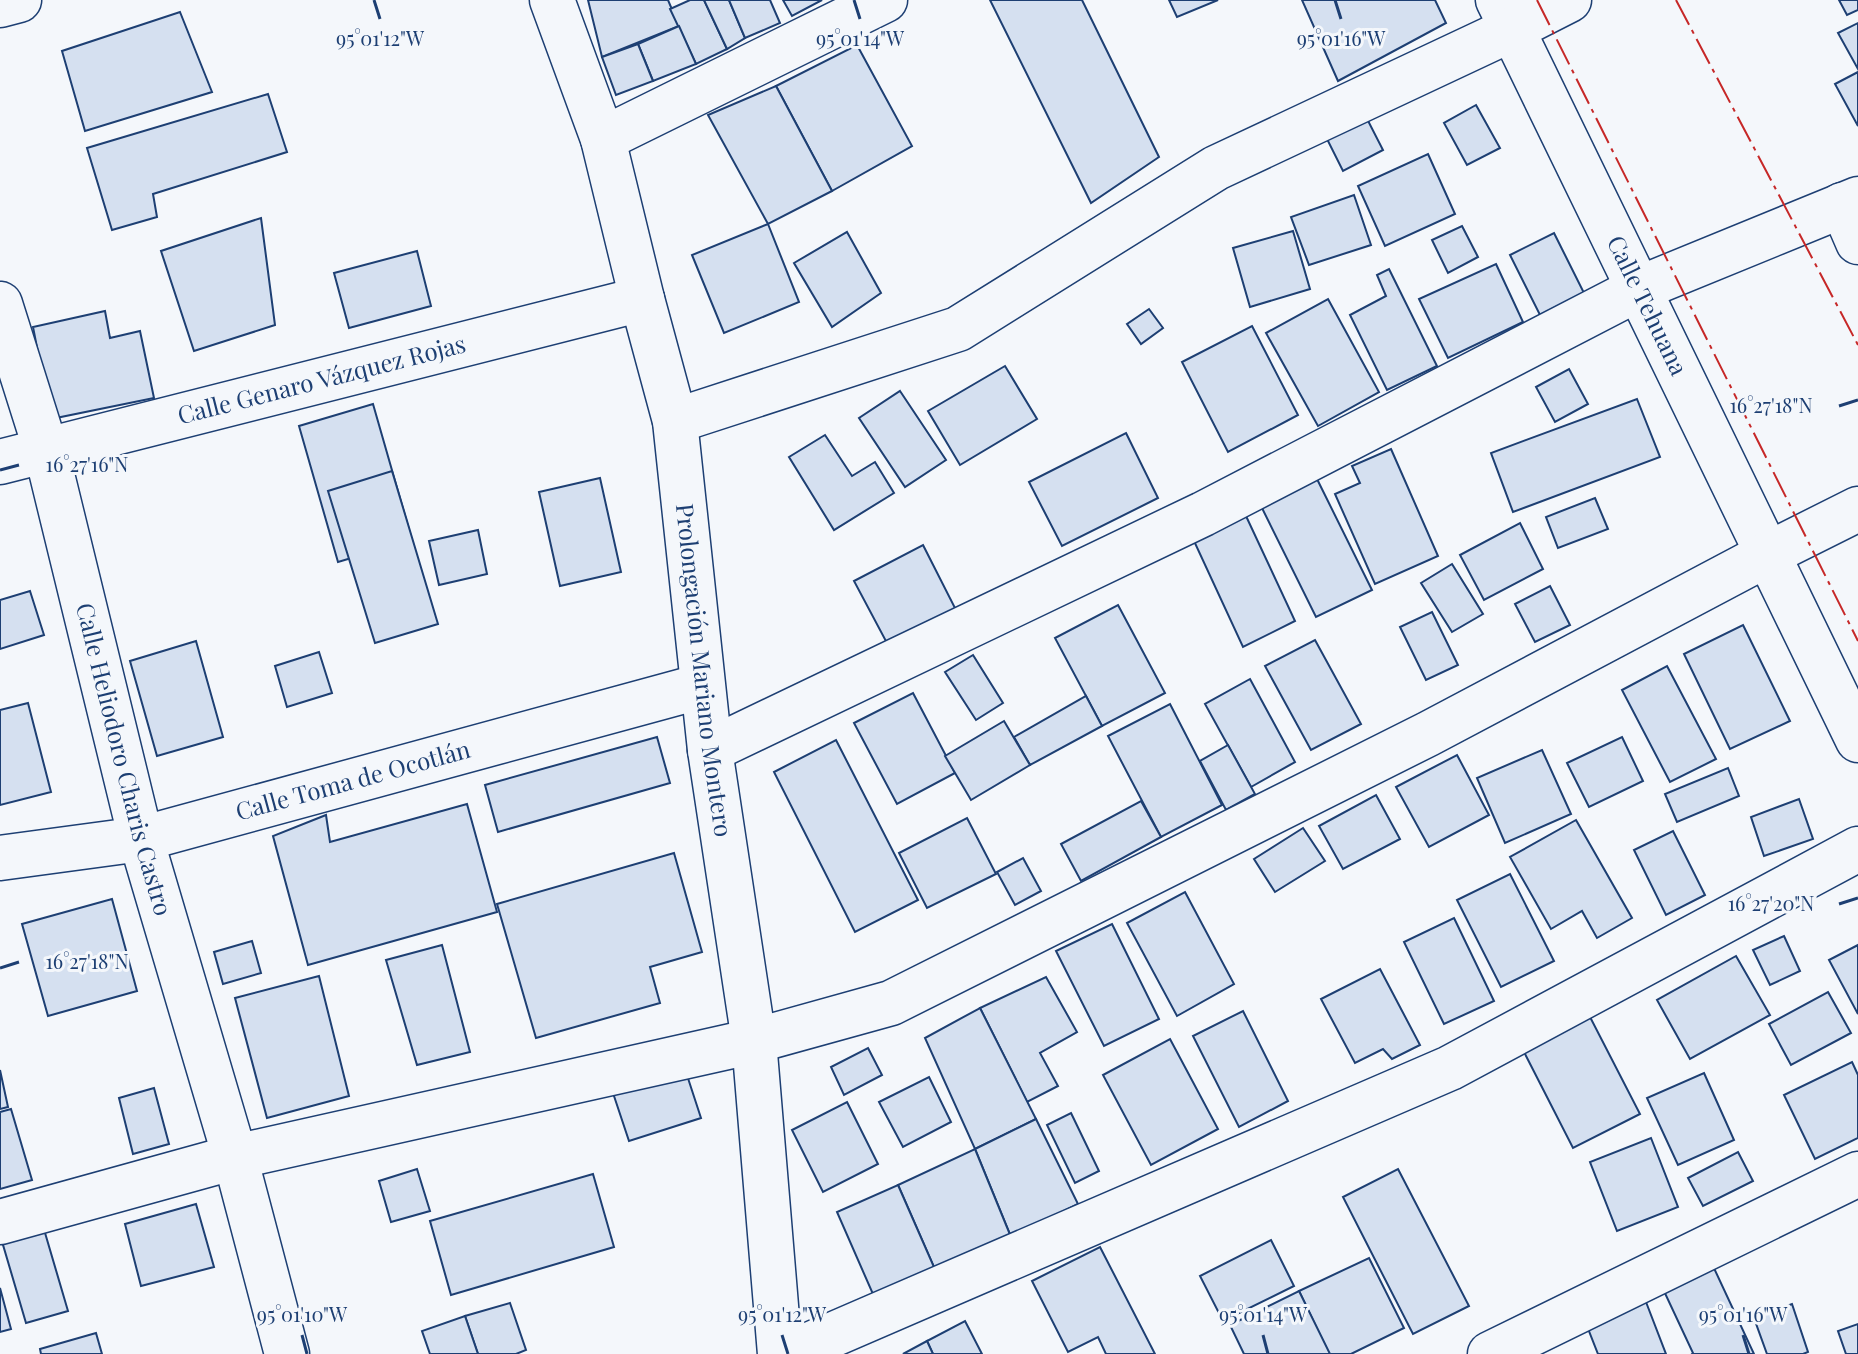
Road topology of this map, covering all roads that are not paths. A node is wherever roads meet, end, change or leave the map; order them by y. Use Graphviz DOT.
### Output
graph roads {
  1 [pos="19,0"];
  2 [pos="552,0"];
  3 [pos="885,0"];
  4 [pos="1569,0"];
  5 [pos="0,5"];
  6 [pos="1505,14"];
  7 [pos="603,139"];
  8 [pos="1853,215"];
  9 [pos="1638,289"];
  10 [pos="642,299"];
  11 [pos="0,304"];
  12 [pos="675,421"];
  13 [pos="46,450"];
  14 [pos="0,462"];
  15 [pos="1858,509"];
  16 [pos="1768,554"];
  17 [pos="702,686"];
  18 [pos="1858,740"];
  19 [pos="710,750"];
  20 [pos="141,839"];
  21 [pos="1858,849"];
  22 [pos="0,858"];
  23 [pos="754,1041"];
  24 [pos="235,1157"];
  25 [pos="1858,1174"];
  26 [pos="0,1222"];
  27 [pos="287,1354"];
  28 [pos="780,1354"];
  29 [pos="788,1354"];
  30 [pos="1490,1354"];
  1 -- 5 [label="street"];
  2 -- 7 [label="street, Prolongación Mariano Montero"];
  3 -- 7 [label="street"];
  4 -- 6 [label="street"];
  6 -- 9 [label="street, Calle Tehuana"];
  6 -- 12 [label="street"];
  7 -- 10 [label="street, Prolongación Mariano Montero"];
  8 -- 9 [label="street"];
  9 -- 16 [label="street, Calle Tehuana"];
  9 -- 19 [label="street"];
  10 -- 12 [label="street, Prolongación Mariano Montero"];
  10 -- 13 [label="street, Calle Genaro Vázquez Rojas"];
  11 -- 13 [label="street, Calle Heliodoro Charis Castro"];
  12 -- 17 [label="street, Prolongación Mariano Montero"];
  13 -- 14 [label="street, Calle Genaro Vázquez Rojas"];
  13 -- 20 [label="street, Calle Heliodoro Charis Castro"];
  15 -- 16 [label="street"];
  16 -- 18 [label="street, Calle Tehuana"];
  16 -- 23 [label="street"];
  17 -- 19 [label="street, Prolongación Mariano Montero"];
  17 -- 20 [label="street, Calle Toma de Ocotlán"];
  19 -- 23 [label="street, Prolongación Mariano Montero"];
  20 -- 22 [label="street, Calle Toma de Ocotlán"];
  20 -- 24 [label="street, Calle Heliodoro Charis Castro"];
  21 -- 29 [label="street"];
  23 -- 24 [label="street"];
  23 -- 28 [label="street, Prolongación Mariano Montero"];
  24 -- 26 [label="street"];
  24 -- 27 [label="street, Calle Heliodoro Charis Castro"];
  25 -- 30 [label="street"];
}
